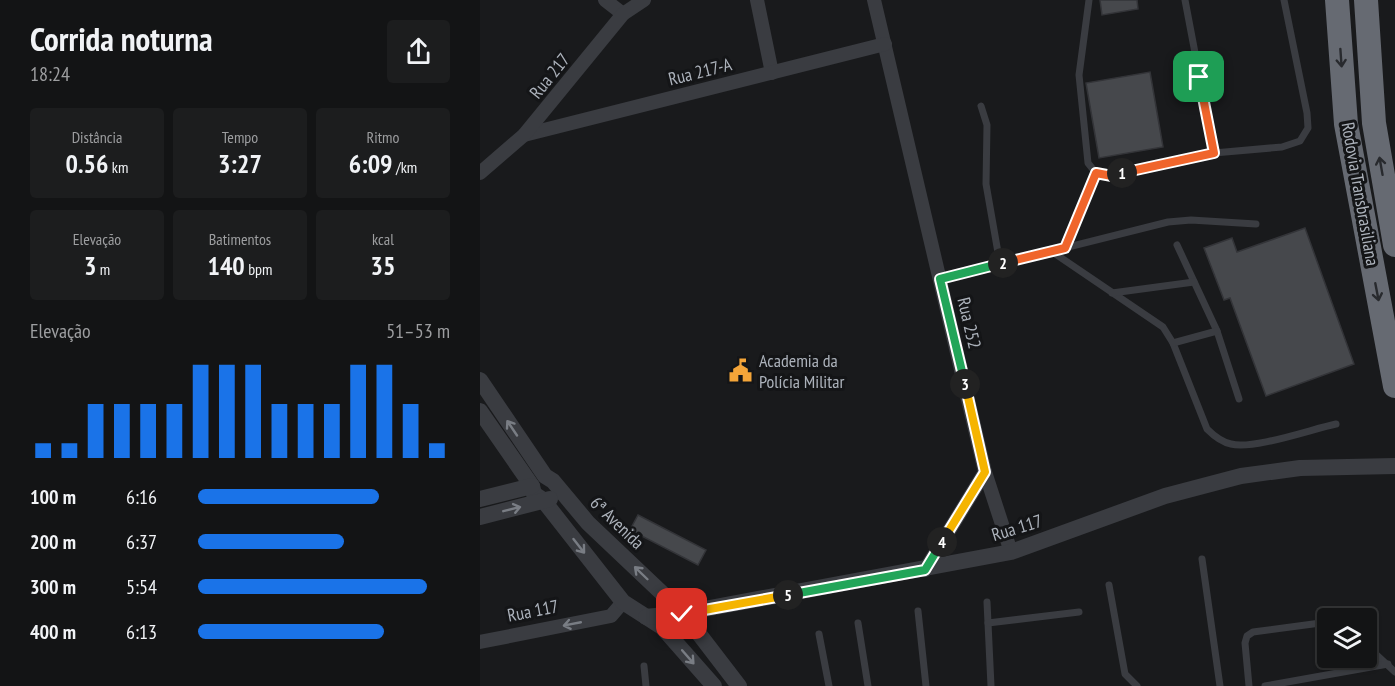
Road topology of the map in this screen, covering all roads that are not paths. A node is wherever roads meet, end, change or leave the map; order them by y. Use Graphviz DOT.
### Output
graph roads {
  1 [pos="605,0"];
  2 [pos="644,0"];
  3 [pos="757,0"];
  4 [pos="874,0"];
  5 [pos="1089,0"];
  6 [pos="1185,0"];
  7 [pos="1284,0"];
  8 [pos="1337,0"];
  9 [pos="1366,0"];
  10 [pos="623,14"];
  11 [pos="885,44"];
  12 [pos="772,73"];
  13 [pos="981,106"];
  14 [pos="524,135"];
  15 [pos="1214,153"];
  16 [pos="480,173"];
  17 [pos="1096,173"];
  18 [pos="1256,224"];
  19 [pos="1177,244"];
  20 [pos="1395,245"];
  21 [pos="1065,248"];
  22 [pos="1051,251"];
  23 [pos="1000,264"];
  24 [pos="940,279"];
  25 [pos="1194,282"];
  26 [pos="1112,293"];
  27 [pos="1217,331"];
  28 [pos="1173,343"];
  29 [pos="480,380"];
  30 [pos="1395,386"];
  31 [pos="1239,399"];
  32 [pos="480,411"];
  33 [pos="1336,423"];
  34 [pos="1395,466"];
  35 [pos="985,472"];
  36 [pos="538,481"];
  37 [pos="559,491"];
  38 [pos="480,499"];
  39 [pos="543,500"];
  40 [pos="480,517"];
  41 [pos="1011,552"];
  42 [pos="1202,559"];
  43 [pos="925,570"];
  44 [pos="1109,585"];
  45 [pos="623,602"];
  46 [pos="987,602"];
  47 [pos="918,611"];
  48 [pos="1079,612"];
  49 [pos="682,614"];
  50 [pos="646,617"];
  51 [pos="858,623"];
  52 [pos="988,623"];
  53 [pos="1317,623"];
  54 [pos="662,627"];
  55 [pos="819,634"];
  56 [pos="480,642"];
  57 [pos="1377,654"];
  58 [pos="1388,664"];
  59 [pos="644,666"];
  60 [pos="1395,672"];
  61 [pos="646,686"];
  62 [pos="714,686"];
  63 [pos="739,686"];
  64 [pos="829,686"];
  65 [pos="868,686"];
  66 [pos="926,686"];
  67 [pos="991,686"];
  68 [pos="1137,686"];
  69 [pos="1220,686"];
  70 [pos="1249,686"];
  71 [pos="1265,686"];
  1 -- 10 [label="street"];
  2 -- 10 [label="street, Rua 217"];
  3 -- 12 [label="street"];
  4 -- 11 [label="street, Rua 252"];
  5 -- 17 [label="lane"];
  6 -- 15 [label="lane"];
  7 -- 15 [label="lane"];
  8 -- 30 [label="highway, Rodovia Transbrasiliana, one-way"];
  20 -- 9 [label="highway, Rodovia Transbrasiliana, one-way"];
  10 -- 14 [label="street, Rua 217"];
  11 -- 12 [label="street, Rua 217-A"];
  11 -- 24 [label="street, Rua 252"];
  12 -- 14 [label="street, Rua 217-A"];
  13 -- 23 [label="lane"];
  14 -- 16 [label="street, Rua 217"];
  15 -- 17 [label="lane"];
  17 -- 21 [label="lane"];
  18 -- 21 [label="lane"];
  19 -- 25 [label="lane"];
  21 -- 22 [label="lane"];
  22 -- 23 [label="lane"];
  22 -- 26 [label="lane"];
  23 -- 24 [label="lane"];
  24 -- 35 [label="street, Rua 252"];
  25 -- 26 [label="lane"];
  25 -- 27 [label="lane"];
  26 -- 28 [label="lane"];
  27 -- 28 [label="lane"];
  27 -- 31 [label="lane"];
  28 -- 33 [label="lane"];
  36 -- 29 [label="street, 6ª Avenida, one-way"];
  32 -- 36 [label="street, 6ª Avenida"];
  34 -- 41 [label="street, Rua 117"];
  35 -- 41 [label="street, Rua 252"];
  35 -- 43 [label="street"];
  36 -- 37 [label="street, 6ª Avenida"];
  36 -- 38 [label="street"];
  36 -- 39 [label="street, 6ª Avenida"];
  37 -- 39 [label="street"];
  49 -- 37 [label="street, 6ª Avenida, one-way"];
  40 -- 39 [label="street, one-way"];
  39 -- 45 [label="street, 6ª Avenida, one-way"];
  41 -- 43 [label="street, Rua 117"];
  42 -- 69 [label="lane"];
  43 -- 49 [label="street, Rua 117"];
  44 -- 68 [label="lane"];
  45 -- 50 [label="street, 6ª Avenida"];
  45 -- 56 [label="street, Rua 117, one-way"];
  46 -- 52 [label="lane"];
  47 -- 66 [label="lane"];
  48 -- 52 [label="lane"];
  49 -- 50 [label="street, Rua 117"];
  49 -- 54 [label="street"];
  49 -- 63 [label="street, 6ª Avenida"];
  50 -- 54 [label="street, 6ª Avenida"];
  51 -- 65 [label="lane"];
  52 -- 67 [label="lane"];
  53 -- 70 [label="lane"];
  54 -- 62 [label="street, 6ª Avenida, one-way"];
  55 -- 64 [label="lane"];
  57 -- 58 [label="lane"];
  58 -- 60 [label="lane"];
  58 -- 71 [label="lane"];
  59 -- 61 [label="lane"];
}
